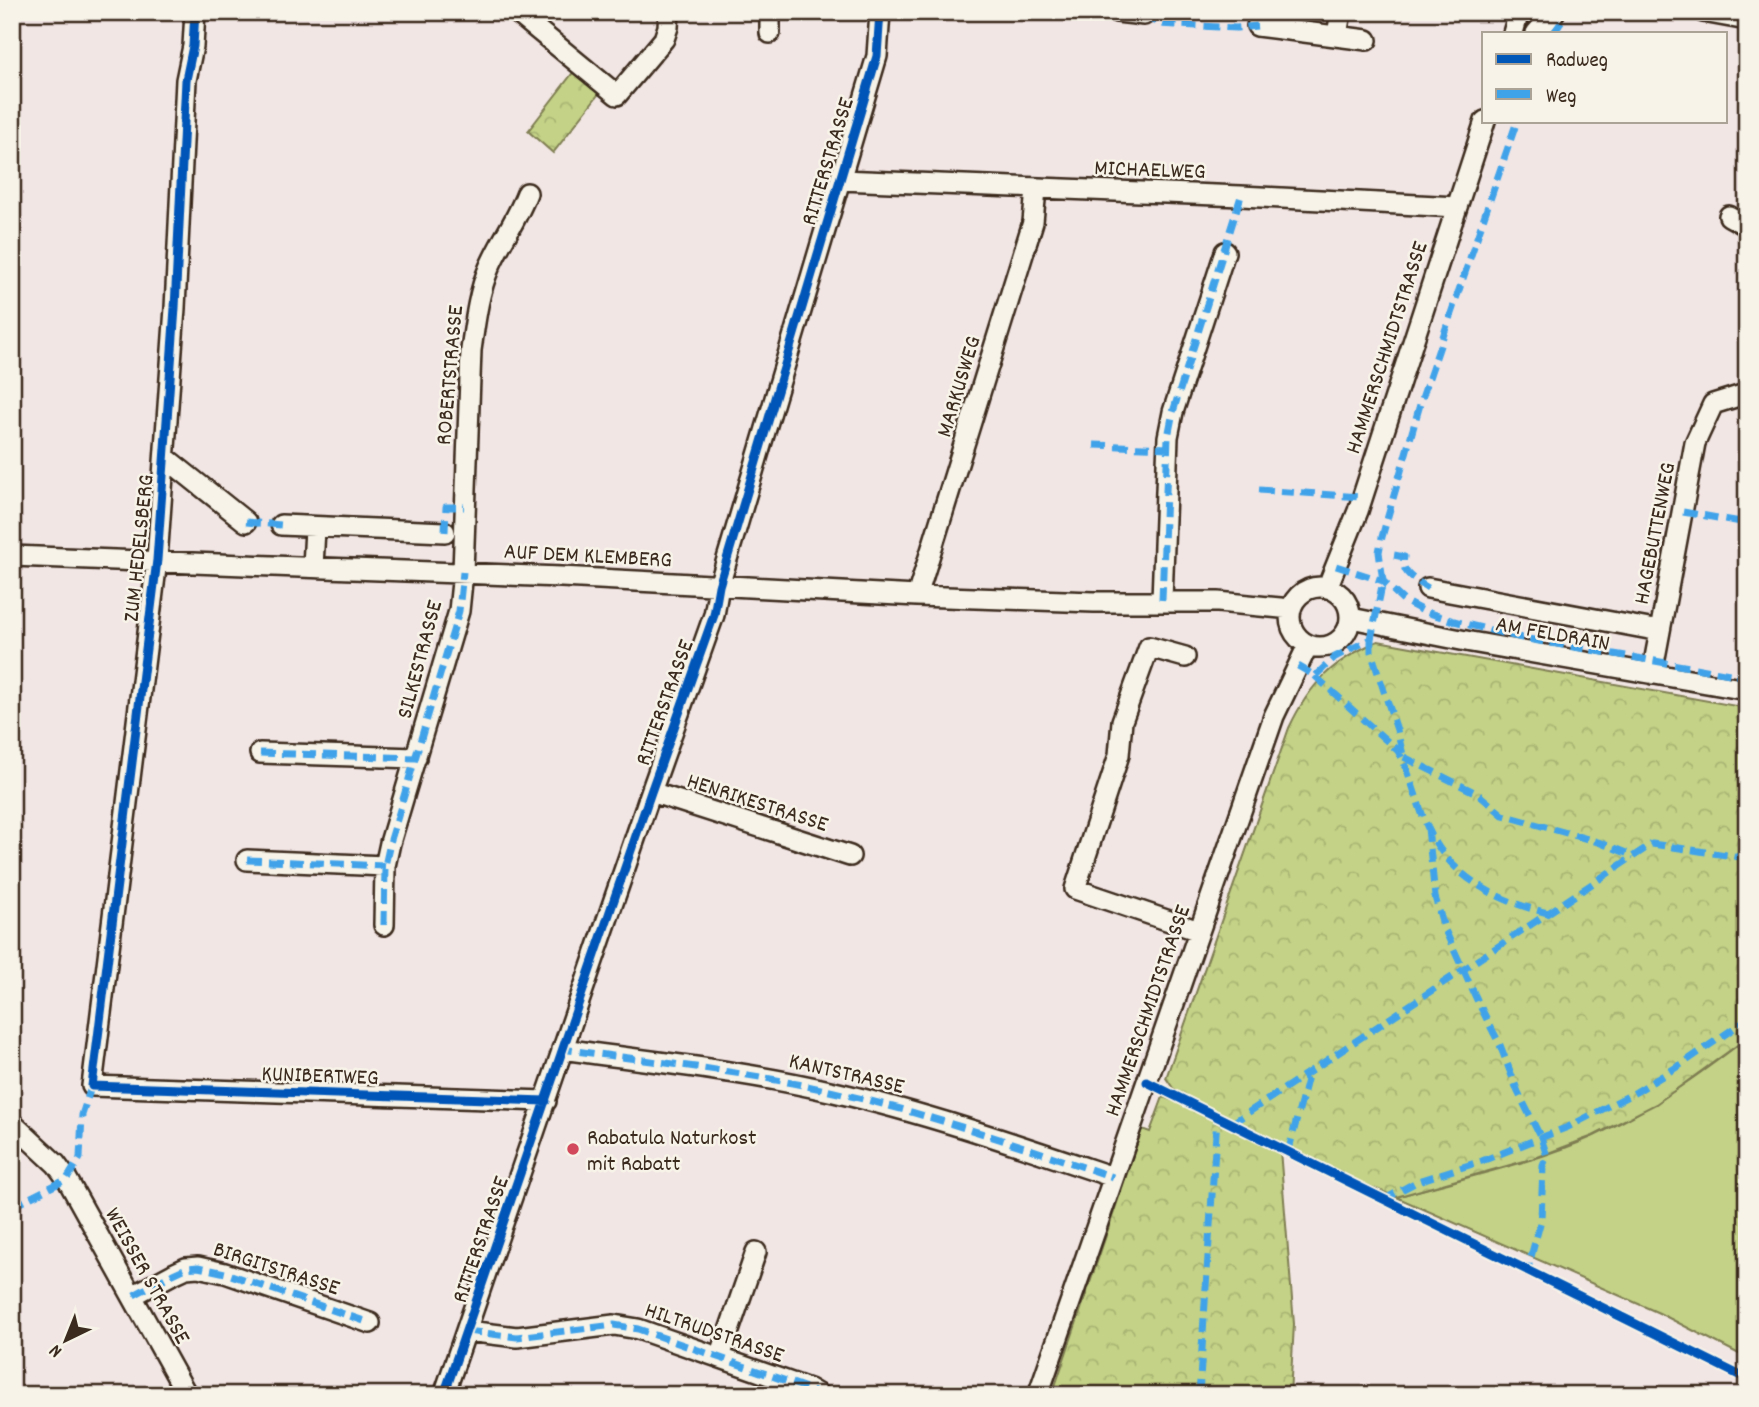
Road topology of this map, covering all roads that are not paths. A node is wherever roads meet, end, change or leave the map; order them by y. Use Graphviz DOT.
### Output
graph roads {
  1 [pos="195,12"];
  2 [pos="516,12"];
  3 [pos="668,12"];
  4 [pos="770,12"];
  5 [pos="880,12"];
  6 [pos="1117,12"];
  7 [pos="1341,12"];
  8 [pos="1519,12"];
  9 [pos="1555,12"];
  10 [pos="1703,12"];
  11 [pos="1144,15"];
  12 [pos="1747,20"];
  13 [pos="1256,26"];
  14 [pos="1513,32"];
  15 [pos="1537,32"];
  16 [pos="770,33"];
  17 [pos="1337,35"];
  18 [pos="1367,40"];
  19 [pos="1485,122"];
  20 [pos="841,180"];
  21 [pos="1036,189"];
  22 [pos="527,193"];
  23 [pos="1457,207"];
  24 [pos="1729,216"];
  25 [pos="1747,226"];
  26 [pos="1225,252"];
  27 [pos="1747,396"];
  28 [pos="166,458"];
  29 [pos="246,522"];
  30 [pos="281,525"];
  31 [pos="315,527"];
  32 [pos="445,532"];
  33 [pos="12,556"];
  34 [pos="157,560"];
  35 [pos="313,567"];
  36 [pos="463,572"];
  37 [pos="719,586"];
  38 [pos="1327,588"];
  39 [pos="1428,588"];
  40 [pos="917,596"];
  41 [pos="1162,600"];
  42 [pos="1291,610"];
  43 [pos="1351,618"];
  44 [pos="1660,631"];
  45 [pos="1308,645"];
  46 [pos="1185,657"];
  47 [pos="1651,674"];
  48 [pos="1747,690"];
  49 [pos="260,753"];
  50 [pos="416,758"];
  51 [pos="651,792"];
  52 [pos="850,856"];
  53 [pos="247,860"];
  54 [pos="385,866"];
  55 [pos="384,925"];
  56 [pos="1199,931"];
  57 [pos="562,1049"];
  58 [pos="92,1086"];
  59 [pos="546,1101"];
  60 [pos="12,1123"];
  61 [pos="1113,1177"];
  62 [pos="756,1252"];
  63 [pos="134,1295"];
  64 [pos="369,1323"];
  65 [pos="467,1331"];
  66 [pos="720,1357"];
  67 [pos="187,1395"];
  68 [pos="444,1395"];
  69 [pos="819,1395"];
  70 [pos="1038,1395"];
  1 -- 28 [label="street, ZUM HEDELSBERG"];
  2 -- 3 [label="street"];
  4 -- 16 [label="street"];
  5 -- 20 [label="street, RITTERSTRASSE"];
  6 -- 11 [label="street"];
  7 -- 17 [label="street"];
  8 -- 14 [label="street"];
  9 -- 15 [label="street"];
  10 -- 12 [label="street"];
  13 -- 17 [label="street"];
  17 -- 18 [label="street"];
  19 -- 23 [label="street, HAMMERSCHMIDTSTRASSE"];
  20 -- 21 [label="street, MICHAELWEG"];
  20 -- 37 [label="street, RITTERSTRASSE"];
  21 -- 23 [label="street, MICHAELWEG"];
  21 -- 40 [label="street, MARKUSWEG"];
  22 -- 36 [label="street, ROBERTSTRASSE"];
  23 -- 38 [label="street, HAMMERSCHMIDTSTRASSE"];
  24 -- 25 [label="street"];
  26 -- 41 [label="street"];
  27 -- 44 [label="street, HAGEBUTTENWEG"];
  28 -- 29 [label="street"];
  28 -- 34 [label="street, ZUM HEDELSBERG"];
  30 -- 31 [label="street"];
  31 -- 32 [label="street"];
  31 -- 35 [label="street"];
  33 -- 34 [label="street, AUF DEM KLEMBERG"];
  34 -- 35 [label="street, AUF DEM KLEMBERG"];
  34 -- 58 [label="street, ZUM HEDELSBERG"];
  35 -- 36 [label="street, AUF DEM KLEMBERG"];
  36 -- 37 [label="street, AUF DEM KLEMBERG"];
  36 -- 50 [label="street, SILKESTRASSE"];
  37 -- 40 [label="street, AUF DEM KLEMBERG"];
  37 -- 51 [label="street, RITTERSTRASSE"];
  38 -- 42 [label="street"];
  38 -- 43 [label="street"];
  39 -- 44 [label="street"];
  40 -- 41 [label="street, AUF DEM KLEMBERG"];
  41 -- 42 [label="street, AUF DEM KLEMBERG"];
  42 -- 45 [label="street"];
  43 -- 45 [label="street"];
  43 -- 47 [label="street, AM FELDRAIN"];
  44 -- 47 [label="street, HAGEBUTTENWEG"];
  45 -- 56 [label="street, HAMMERSCHMIDTSTRASSE"];
  46 -- 56 [label="street"];
  47 -- 48 [label="street, AM FELDRAIN"];
  49 -- 50 [label="street"];
  50 -- 54 [label="street, SILKESTRASSE"];
  51 -- 52 [label="street, HENRIKESTRASSE"];
  51 -- 57 [label="street, RITTERSTRASSE"];
  53 -- 54 [label="street"];
  54 -- 55 [label="street, SILKESTRASSE"];
  56 -- 61 [label="street, HAMMERSCHMIDTSTRASSE"];
  57 -- 59 [label="street, RITTERSTRASSE"];
  57 -- 61 [label="street, KANTSTRASSE"];
  58 -- 59 [label="street, KUNIBERTWEG"];
  59 -- 65 [label="street, RITTERSTRASSE"];
  60 -- 63 [label="street, WEISSER STRASSE"];
  61 -- 70 [label="street, HAMMERSCHMIDTSTRASSE"];
  62 -- 66 [label="street"];
  63 -- 64 [label="street, BIRGITSTRASSE"];
  63 -- 67 [label="street, WEISSER STRASSE"];
  65 -- 66 [label="street, HILTRUDSTRASSE"];
  65 -- 68 [label="street, RITTERSTRASSE"];
  66 -- 69 [label="street, HILTRUDSTRASSE"];
}
